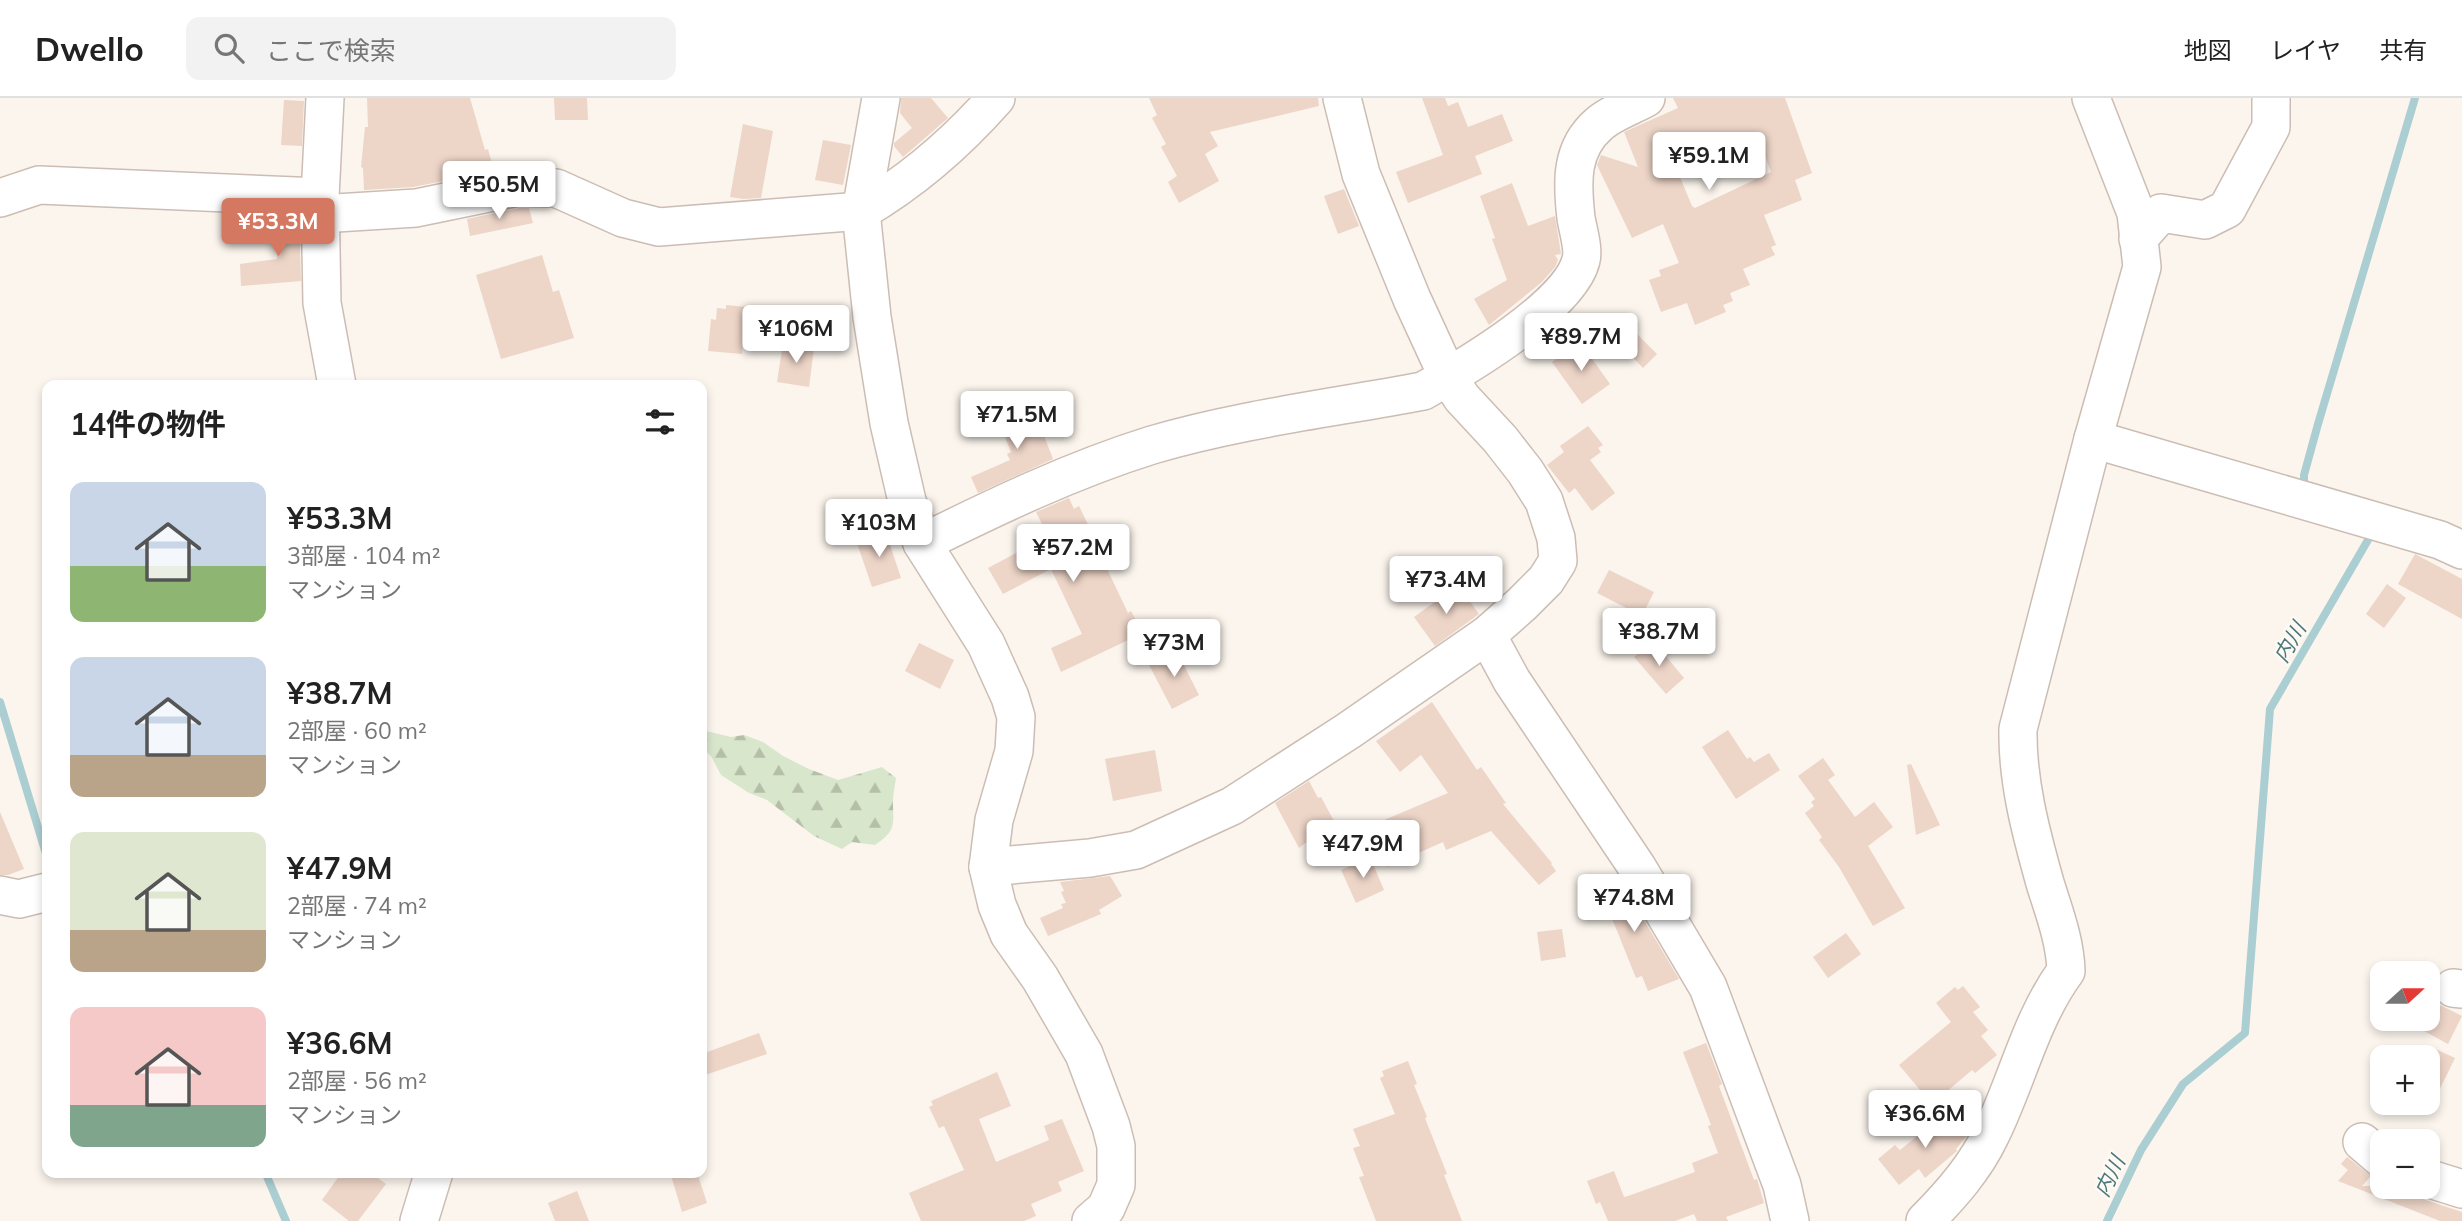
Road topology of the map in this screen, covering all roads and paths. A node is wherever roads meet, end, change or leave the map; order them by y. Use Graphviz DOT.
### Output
graph roads {
  1 [pos="325,98"];
  2 [pos="881,98"];
  3 [pos="996,98"];
  4 [pos="1342,98"];
  5 [pos="1646,98"];
  6 [pos="2091,98"];
  7 [pos="2271,98"];
  8 [pos="0,198"];
  9 [pos="320,205"];
  10 [pos="861,211"];
  11 [pos="2138,239"];
  12 [pos="1448,377"];
  13 [pos="336,380"];
  14 [pos="2093,439"];
  15 [pos="922,543"];
  16 [pos="2462,550"];
  17 [pos="1487,635"];
  18 [pos="988,867"];
  19 [pos="42,893"];
  20 [pos="0,895"];
  21 [pos="432,1178"];
  22 [pos="2440,1182"];
  23 [pos="2462,1189"];
  24 [pos="419,1221"];
  25 [pos="1091,1221"];
  26 [pos="1790,1221"];
  27 [pos="1925,1221"];
  1 -- 9 [label="street"];
  2 -- 10 [label="street"];
  3 -- 10 [label="street"];
  4 -- 12 [label="street"];
  5 -- 12 [label="street"];
  6 -- 11 [label="street"];
  7 -- 11 [label="street"];
  8 -- 9 [label="street"];
  9 -- 10 [label="street"];
  9 -- 13 [label="street"];
  10 -- 15 [label="street"];
  11 -- 14 [label="street"];
  12 -- 15 [label="street"];
  12 -- 17 [label="street"];
  14 -- 16 [label="street"];
  14 -- 27 [label="street"];
  15 -- 18 [label="street"];
  17 -- 18 [label="street"];
  17 -- 26 [label="street"];
  18 -- 25 [label="street"];
  19 -- 20 [label="street"];
  21 -- 24 [label="street"];
  22 -- 23 [label="street"];
}
